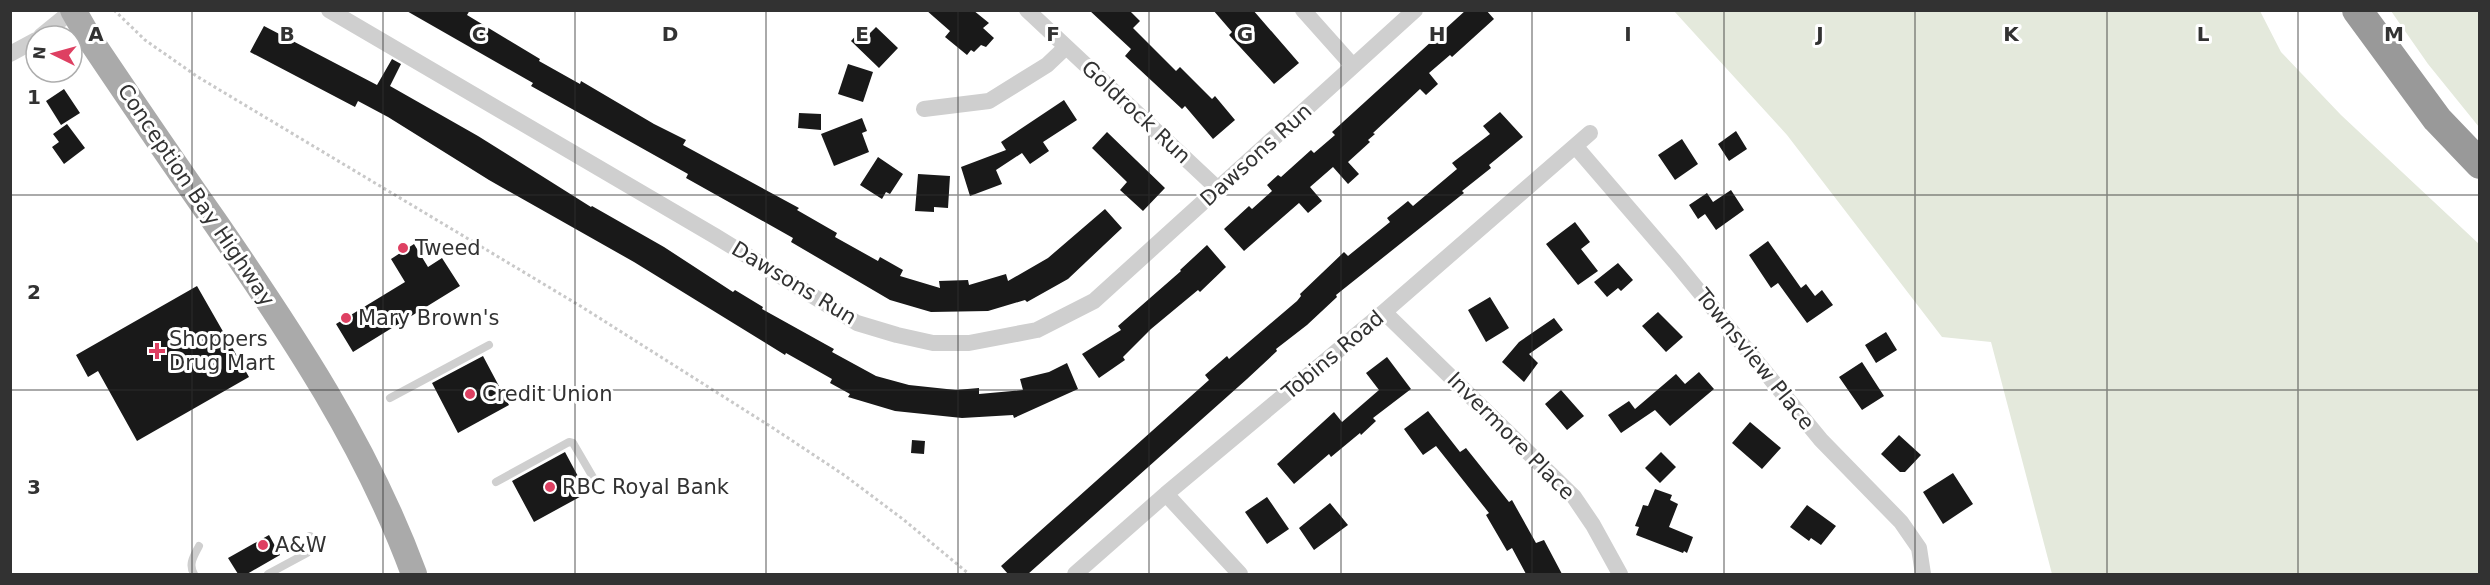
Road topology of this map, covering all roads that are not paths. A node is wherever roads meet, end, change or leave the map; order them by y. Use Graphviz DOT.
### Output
graph roads {
  1 [pos="73,10"];
  2 [pos="329,10"];
  3 [pos="1027,10"];
  4 [pos="1303,10"];
  5 [pos="1415,10"];
  6 [pos="2357,10"];
  7 [pos="56,24"];
  8 [pos="24,46"];
  9 [pos="1066,47"];
  10 [pos="10,54"];
  11 [pos="1353,66"];
  12 [pos="924,109"];
  13 [pos="1590,133"];
  14 [pos="1576,147"];
  15 [pos="2480,164"];
  16 [pos="1218,189"];
  17 [pos="1384,312"];
  18 [pos="489,345"];
  19 [pos="390,398"];
  20 [pos="594,479"];
  21 [pos="496,482"];
  22 [pos="1166,494"];
  23 [pos="310,536"];
  24 [pos="199,546"];
  25 [pos="194,574"];
  26 [pos="268,574"];
  27 [pos="414,574"];
  28 [pos="1075,574"];
  29 [pos="1240,574"];
  30 [pos="1620,574"];
  31 [pos="1923,574"];
  1 -- 7 [label="street"];
  1 -- 27 [label="main road, Conception Bay Highway"];
  2 -- 16 [label="street, Dawsons Run"];
  3 -- 9 [label="street, Goldrock Run"];
  4 -- 11 [label="street"];
  5 -- 11 [label="street, Dawsons Run"];
  6 -- 15 [label="highway"];
  8 -- 10 [label="street"];
  9 -- 12 [label="street"];
  9 -- 16 [label="street, Goldrock Run"];
  11 -- 16 [label="street, Dawsons Run"];
  13 -- 14 [label="street, Tobins Road"];
  14 -- 17 [label="street, Tobins Road"];
  14 -- 31 [label="street, Townsview Place"];
  17 -- 22 [label="street, Tobins Road"];
  17 -- 30 [label="street, Invermore Place"];
  18 -- 19 [label="lane"];
  20 -- 21 [label="lane"];
  22 -- 28 [label="street, Tobins Road"];
  22 -- 29 [label="street"];
  23 -- 26 [label="lane"];
  24 -- 25 [label="lane"];
}
